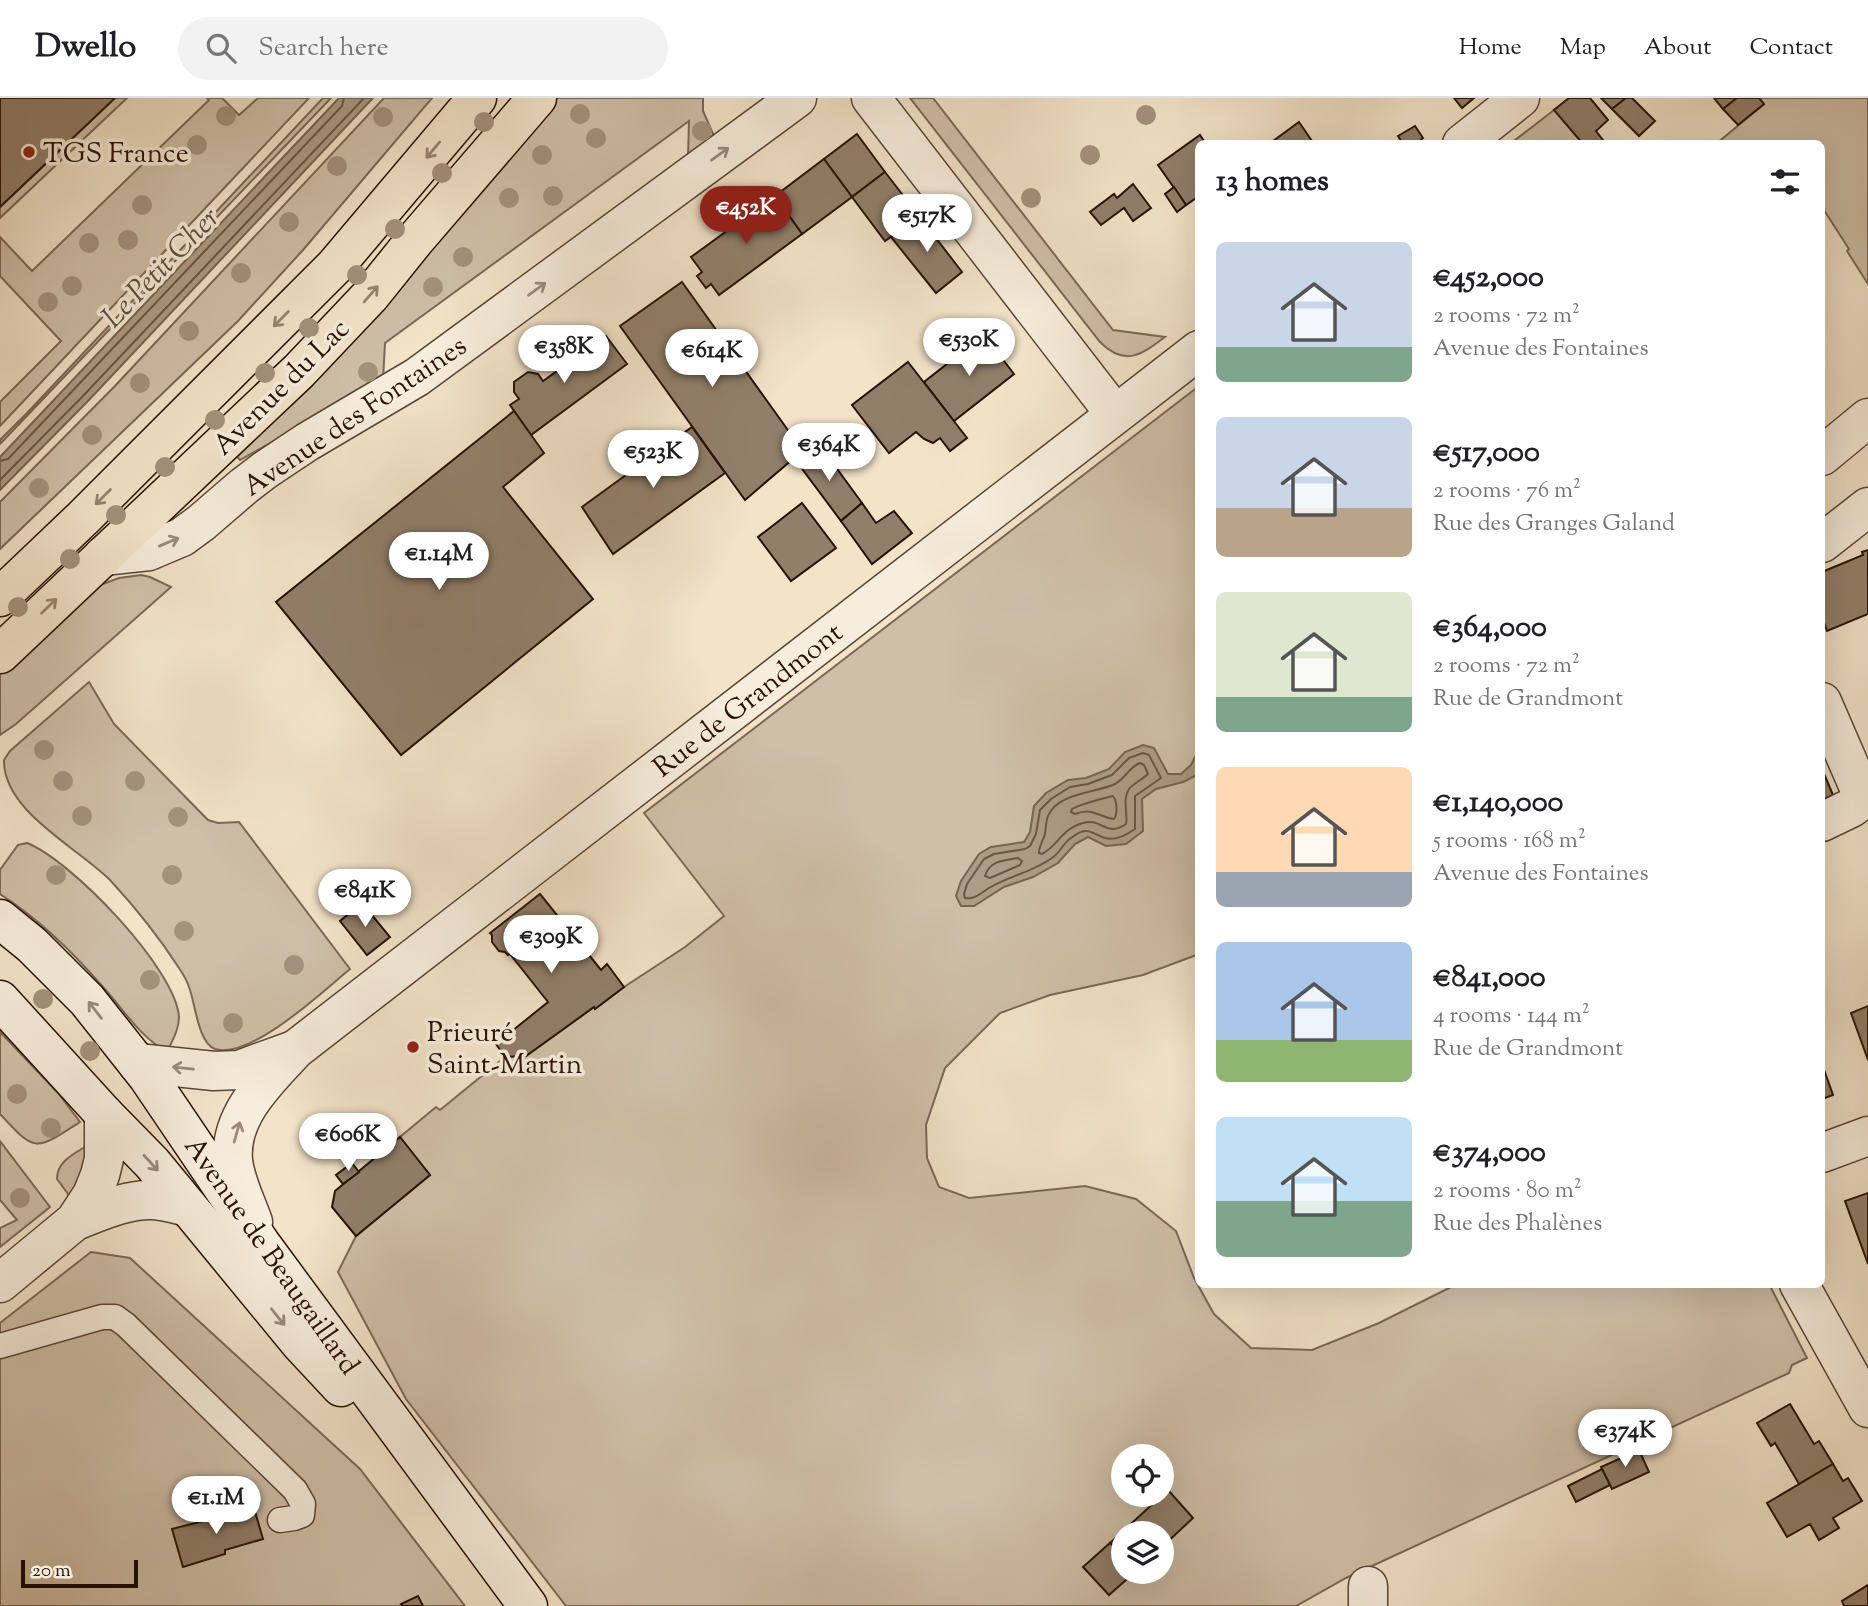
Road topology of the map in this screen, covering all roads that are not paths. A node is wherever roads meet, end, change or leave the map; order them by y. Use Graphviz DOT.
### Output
graph roads {
  1 [pos="477,98"];
  2 [pos="537,98"];
  3 [pos="797,98"];
  4 [pos="872,98"];
  5 [pos="1520,98"];
  6 [pos="1467,140"];
  7 [pos="1195,353"];
  8 [pos="1115,414"];
  9 [pos="1868,418"];
  10 [pos="1825,454"];
  11 [pos="1868,507"];
  12 [pos="1825,541"];
  13 [pos="103,556"];
  14 [pos="0,597"];
  15 [pos="0,653"];
  16 [pos="1825,709"];
  17 [pos="1866,798"];
  18 [pos="1825,821"];
  19 [pos="0,919"];
  20 [pos="0,1000"];
  21 [pos="296,1049"];
  22 [pos="137,1063"];
  23 [pos="104,1114"];
  24 [pos="1868,1136"];
  25 [pos="1825,1152"];
  26 [pos="188,1207"];
  27 [pos="75,1221"];
  28 [pos="261,1244"];
  29 [pos="0,1283"];
  30 [pos="1801,1288"];
  31 [pos="0,1346"];
  32 [pos="1868,1408"];
  33 [pos="280,1520"];
  34 [pos="518,1606"];
  35 [pos="528,1606"];
  1 -- 14 [label="main road, Avenue du Lac, one-way"];
  13 -- 2 [label="main road, Avenue du Lac, one-way"];
  13 -- 3 [label="street, Avenue des Fontaines, one-way"];
  4 -- 8 [label="street"];
  5 -- 6 [label="street"];
  7 -- 8 [label="street, Rue de Grandmont"];
  8 -- 21 [label="street, Rue de Grandmont"];
  9 -- 10 [label="street"];
  11 -- 12 [label="street"];
  15 -- 13 [label="main road, Avenue du Lac, one-way"];
  16 -- 17 [label="street"];
  17 -- 18 [label="street"];
  22 -- 19 [label="street, Avenue de Beaugaillard, one-way"];
  20 -- 23 [label="street, Avenue de Beaugaillard"];
  21 -- 22 [label="street, Rue de Grandmont, one-way"];
  28 -- 21 [label="street, Rue de Grandmont, one-way"];
  22 -- 28 [label="street, Avenue de Beaugaillard"];
  23 -- 26 [label="street, Avenue de Beaugaillard, one-way"];
  23 -- 27 [label="street"];
  24 -- 25 [label="street"];
  26 -- 27 [label="street"];
  26 -- 34 [label="street, Avenue de Beaugaillard, one-way"];
  27 -- 29 [label="street"];
  28 -- 35 [label="street, Avenue de Beaugaillard"];
  30 -- 32 [label="street"];
  31 -- 33 [label="lane"];
}
